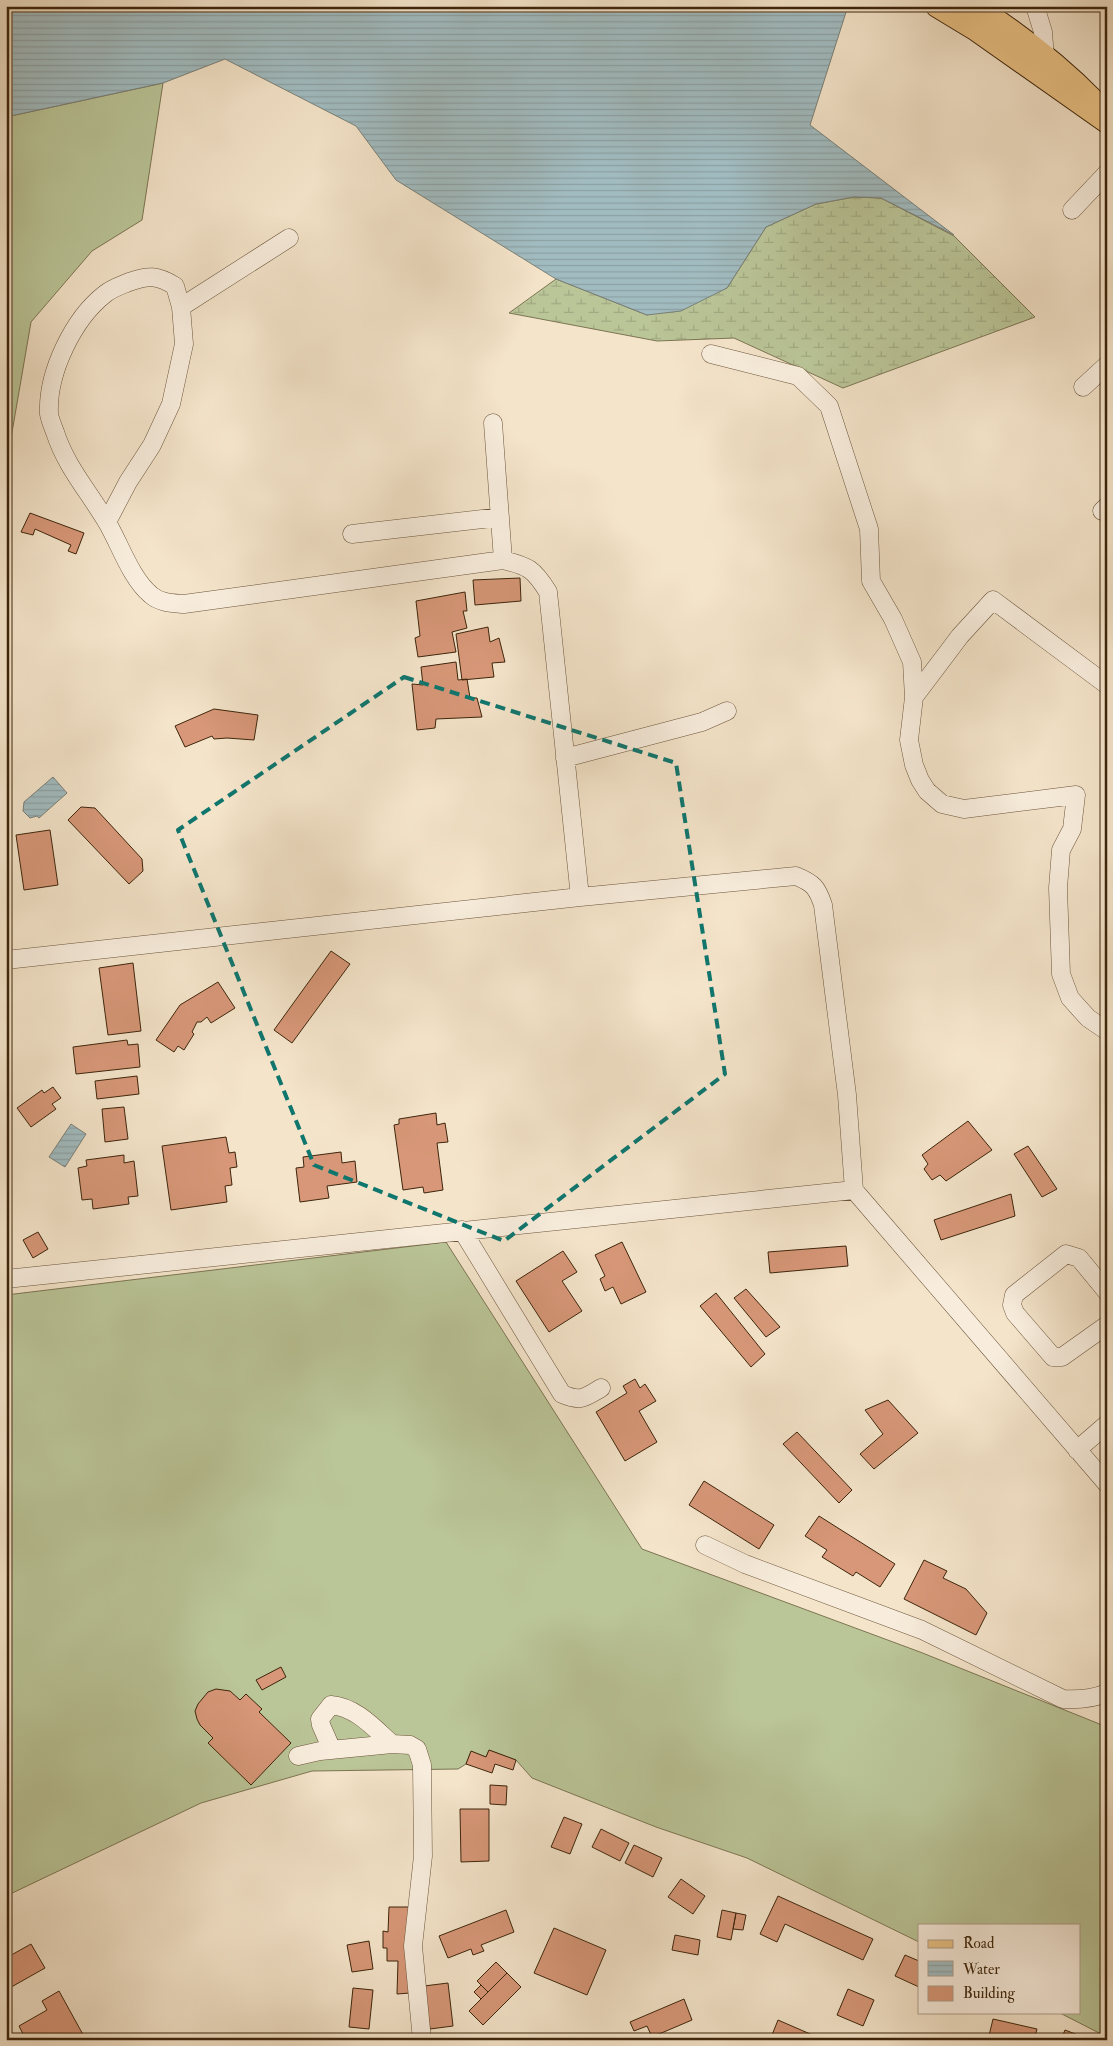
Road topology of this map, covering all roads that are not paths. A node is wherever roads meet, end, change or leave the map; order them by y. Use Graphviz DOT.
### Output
graph roads {
  1 [pos="975,6"];
  2 [pos="1035,6"];
  3 [pos="940,8"];
  4 [pos="1045,58"];
  5 [pos="1107,114"];
  6 [pos="1107,122"];
  7 [pos="1107,173"];
  8 [pos="1072,210"];
  9 [pos="289,238"];
  10 [pos="180,307"];
  11 [pos="711,354"];
  12 [pos="1107,365"];
  13 [pos="1083,387"];
  14 [pos="493,423"];
  15 [pos="500,517"];
  16 [pos="107,522"];
  17 [pos="352,534"];
  18 [pos="503,560"];
  19 [pos="1107,685"];
  20 [pos="914,697"];
  21 [pos="727,711"];
  22 [pos="565,758"];
  23 [pos="580,897"];
  24 [pos="6,960"];
  25 [pos="1107,1031"];
  26 [pos="854,1190"];
  27 [pos="462,1230"];
  28 [pos="6,1279"];
  29 [pos="1107,1292"];
  30 [pos="1107,1325"];
  31 [pos="601,1388"];
  32 [pos="1107,1424"];
  33 [pos="1077,1450"];
  34 [pos="1107,1484"];
  35 [pos="705,1545"];
  36 [pos="1107,1693"];
  37 [pos="392,1744"];
  38 [pos="332,1750"];
  39 [pos="298,1756"];
  40 [pos="422,2040"];
  1 -- 4 [label="main road"];
  2 -- 4 [label="street"];
  3 -- 6 [label="main road"];
  4 -- 5 [label="main road"];
  7 -- 8 [label="street"];
  9 -- 10 [label="street"];
  10 -- 16 [label="street"];
  10 -- 16 [label="street"];
  11 -- 20 [label="street"];
  12 -- 13 [label="street"];
  14 -- 15 [label="street"];
  15 -- 17 [label="street"];
  15 -- 18 [label="street"];
  16 -- 18 [label="street"];
  18 -- 22 [label="street"];
  19 -- 20 [label="street"];
  20 -- 25 [label="street"];
  21 -- 22 [label="street"];
  22 -- 23 [label="street"];
  23 -- 24 [label="street"];
  23 -- 26 [label="street"];
  26 -- 27 [label="street"];
  26 -- 33 [label="street"];
  27 -- 28 [label="street"];
  27 -- 31 [label="street"];
  29 -- 30 [label="street"];
  32 -- 33 [label="street"];
  33 -- 34 [label="street"];
  35 -- 36 [label="street"];
  37 -- 38 [label="street"];
  37 -- 38 [label="street"];
  37 -- 40 [label="street"];
  38 -- 39 [label="street"];
}
